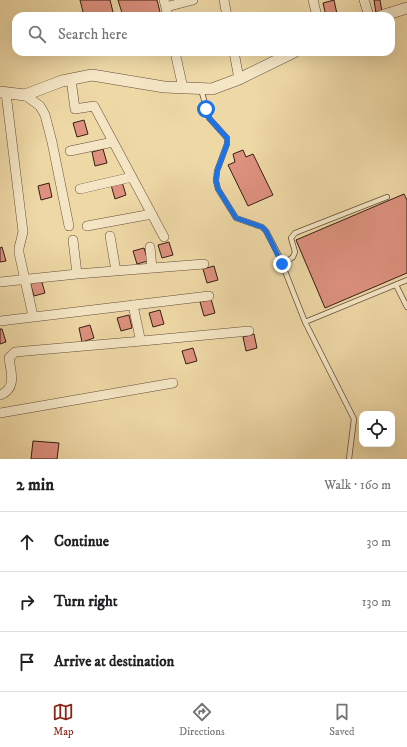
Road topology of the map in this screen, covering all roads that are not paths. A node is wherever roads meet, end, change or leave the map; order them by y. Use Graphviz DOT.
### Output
graph roads {
  1 [pos="193,0"];
  2 [pos="224,0"];
  3 [pos="313,0"];
  4 [pos="364,0"];
  5 [pos="165,3"];
  6 [pos="407,8"];
  7 [pos="226,12"];
  8 [pos="316,12"];
  9 [pos="367,12"];
  10 [pos="394,12"];
  11 [pos="176,56"];
  12 [pos="235,56"];
  13 [pos="286,56"];
  14 [pos="71,79"];
  15 [pos="239,79"];
  16 [pos="183,88"];
  17 [pos="201,89"];
  18 [pos="3,92"];
  19 [pos="25,95"];
  20 [pos="113,142"];
  21 [pos="70,151"];
  22 [pos="132,177"];
  23 [pos="80,189"];
  24 [pos="387,197"];
  25 [pos="152,214"];
  26 [pos="69,226"];
  27 [pos="87,226"];
  28 [pos="110,236"];
  29 [pos="164,237"];
  30 [pos="73,240"];
  31 [pos="150,247"];
  32 [pos="204,264"];
  33 [pos="282,264"];
  34 [pos="152,268"];
  35 [pos="116,271"];
  36 [pos="77,274"];
  37 [pos="25,279"];
  38 [pos="407,280"];
  39 [pos="0,282"];
  40 [pos="396,285"];
  41 [pos="209,296"];
  42 [pos="133,305"];
  43 [pos="407,307"];
  44 [pos="33,316"];
  45 [pos="0,321"];
  46 [pos="305,322"];
  47 [pos="249,331"];
  48 [pos="142,341"];
  49 [pos="173,383"];
  50 [pos="0,395"];
  51 [pos="0,413"];
  52 [pos="349,459"];
  1 -- 5 [label="street"];
  2 -- 7 [label="street"];
  3 -- 8 [label="street"];
  4 -- 9 [label="street"];
  6 -- 10 [label="street"];
  11 -- 16 [label="street"];
  12 -- 15 [label="street"];
  13 -- 15 [label="street"];
  14 -- 16 [label="street"];
  14 -- 19 [label="street"];
  14 -- 20 [label="street"];
  15 -- 17 [label="street"];
  16 -- 17 [label="street"];
  17 -- 33 [label="lane"];
  18 -- 19 [label="street"];
  18 -- 37 [label="street"];
  19 -- 26 [label="street"];
  20 -- 21 [label="street"];
  20 -- 22 [label="street"];
  22 -- 23 [label="street"];
  22 -- 25 [label="street"];
  24 -- 33 [label="lane"];
  25 -- 27 [label="street"];
  25 -- 29 [label="street"];
  28 -- 35 [label="street"];
  30 -- 36 [label="street"];
  31 -- 34 [label="street"];
  32 -- 34 [label="street"];
  33 -- 46 [label="lane"];
  34 -- 35 [label="street"];
  35 -- 36 [label="street"];
  36 -- 37 [label="street"];
  37 -- 39 [label="street"];
  37 -- 44 [label="street"];
  38 -- 40 [label="lane"];
  40 -- 43 [label="lane"];
  40 -- 46 [label="lane"];
  41 -- 42 [label="street"];
  42 -- 44 [label="street"];
  42 -- 48 [label="street"];
  44 -- 45 [label="street"];
  46 -- 52 [label="lane"];
  47 -- 48 [label="street"];
  48 -- 50 [label="street"];
  49 -- 51 [label="street"];
}
